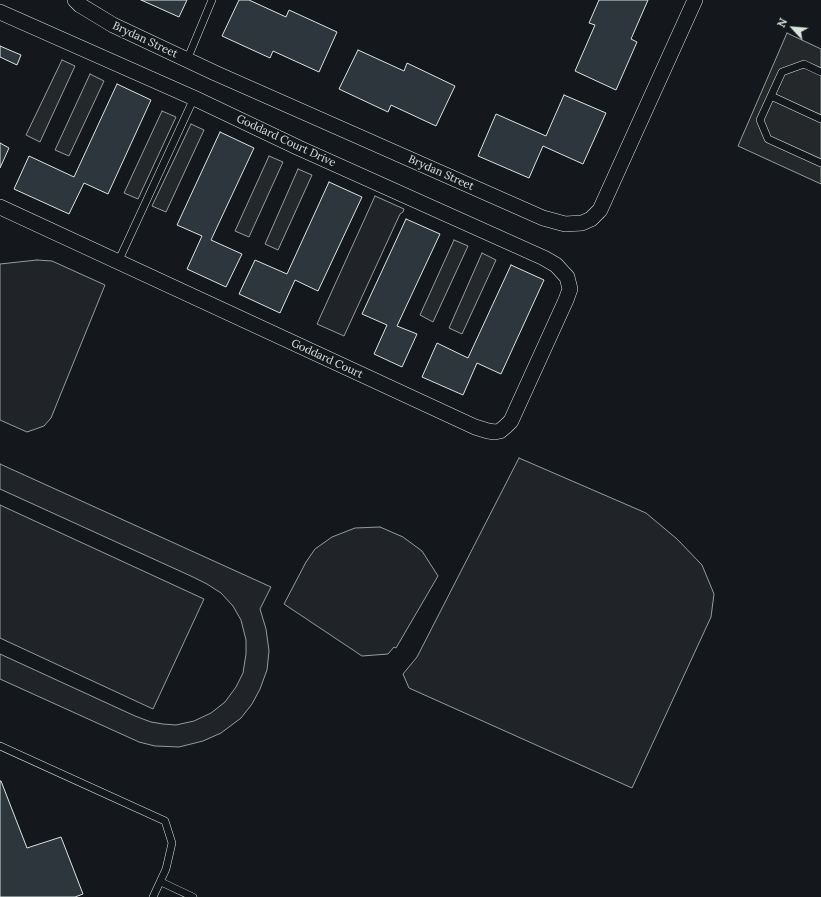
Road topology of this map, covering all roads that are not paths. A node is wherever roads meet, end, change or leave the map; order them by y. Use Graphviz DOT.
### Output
graph roads {
  1 [pos="75,0"];
  2 [pos="212,0"];
  3 [pos="695,0"];
  4 [pos="0,12"];
  5 [pos="187,60"];
  6 [pos="821,72"];
  7 [pos="771,96"];
  8 [pos="194,98"];
  9 [pos="821,119"];
  10 [pos="821,163"];
  11 [pos="0,207"];
  12 [pos="118,262"];
  13 [pos="567,277"];
  14 [pos="0,746"];
  15 [pos="161,882"];
  16 [pos="153,897"];
  17 [pos="193,897"];
  1 -- 5 [label="street, Brydan Street"];
  2 -- 5 [label="lane"];
  3 -- 5 [label="street, Brydan Street"];
  4 -- 8 [label="street, Goddard Court Drive"];
  6 -- 7 [label="lane"];
  7 -- 9 [label="lane"];
  7 -- 10 [label="lane"];
  8 -- 12 [label="lane"];
  8 -- 13 [label="street, Goddard Court Drive"];
  11 -- 12 [label="street, Goddard Court"];
  12 -- 13 [label="street, Goddard Court"];
  14 -- 15 [label="lane"];
  15 -- 16 [label="lane"];
  15 -- 17 [label="lane"];
}
